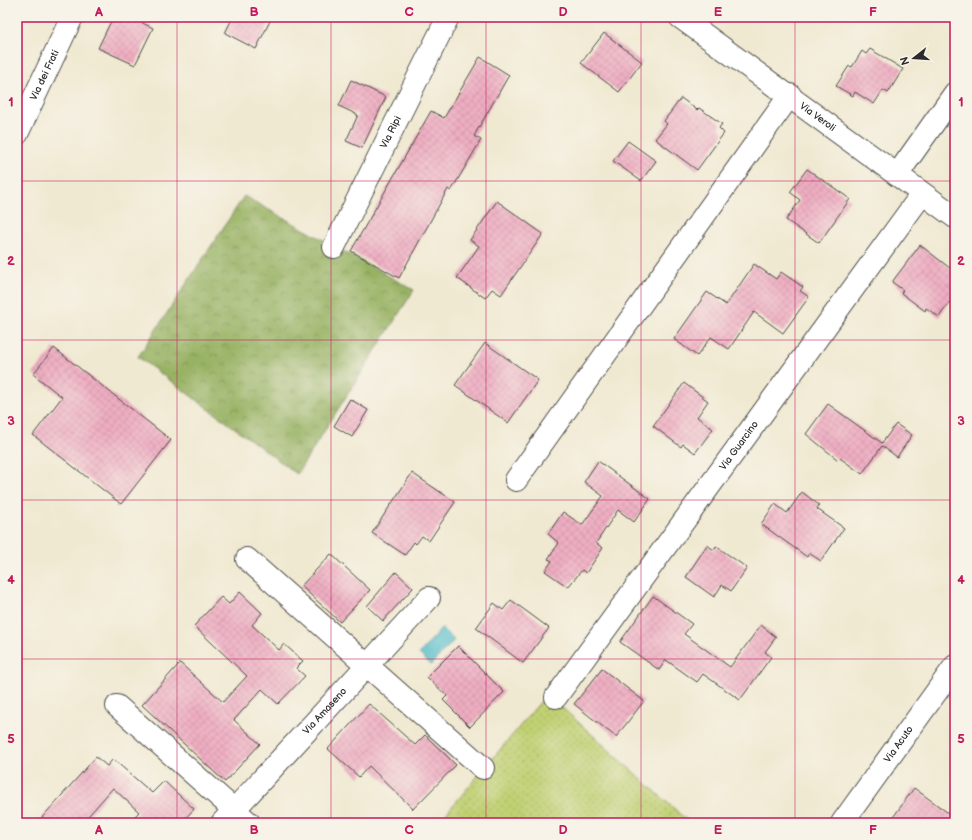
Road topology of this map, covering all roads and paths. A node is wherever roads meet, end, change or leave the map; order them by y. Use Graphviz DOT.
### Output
graph roads {
  1 [pos="72,17"];
  2 [pos="448,17"];
  3 [pos="680,17"];
  4 [pos="955,93"];
  5 [pos="790,95"];
  6 [pos="17,134"];
  7 [pos="897,175"];
  8 [pos="922,194"];
  9 [pos="955,217"];
  10 [pos="334,247"];
  11 [pos="516,480"];
  12 [pos="247,559"];
  13 [pos="429,598"];
  14 [pos="366,666"];
  15 [pos="955,666"];
  16 [pos="556,697"];
  17 [pos="117,706"];
  18 [pos="482,768"];
  19 [pos="235,819"];
  20 [pos="842,823"];
  1 -- 6 [label="street, Via dei Frati"];
  2 -- 10 [label="street, Via Ripi"];
  3 -- 5 [label="street, Via Veroli"];
  4 -- 7 [label="street"];
  5 -- 7 [label="street, Via Veroli"];
  5 -- 11 [label="street"];
  7 -- 8 [label="street, Via Veroli"];
  8 -- 9 [label="street, Via Veroli"];
  8 -- 16 [label="street, Via Guarcino"];
  12 -- 14 [label="street"];
  13 -- 14 [label="street, Via Amaseno"];
  14 -- 18 [label="street"];
  14 -- 19 [label="street, Via Amaseno"];
  15 -- 20 [label="street, Via Acuto"];
  17 -- 19 [label="street"];
}
